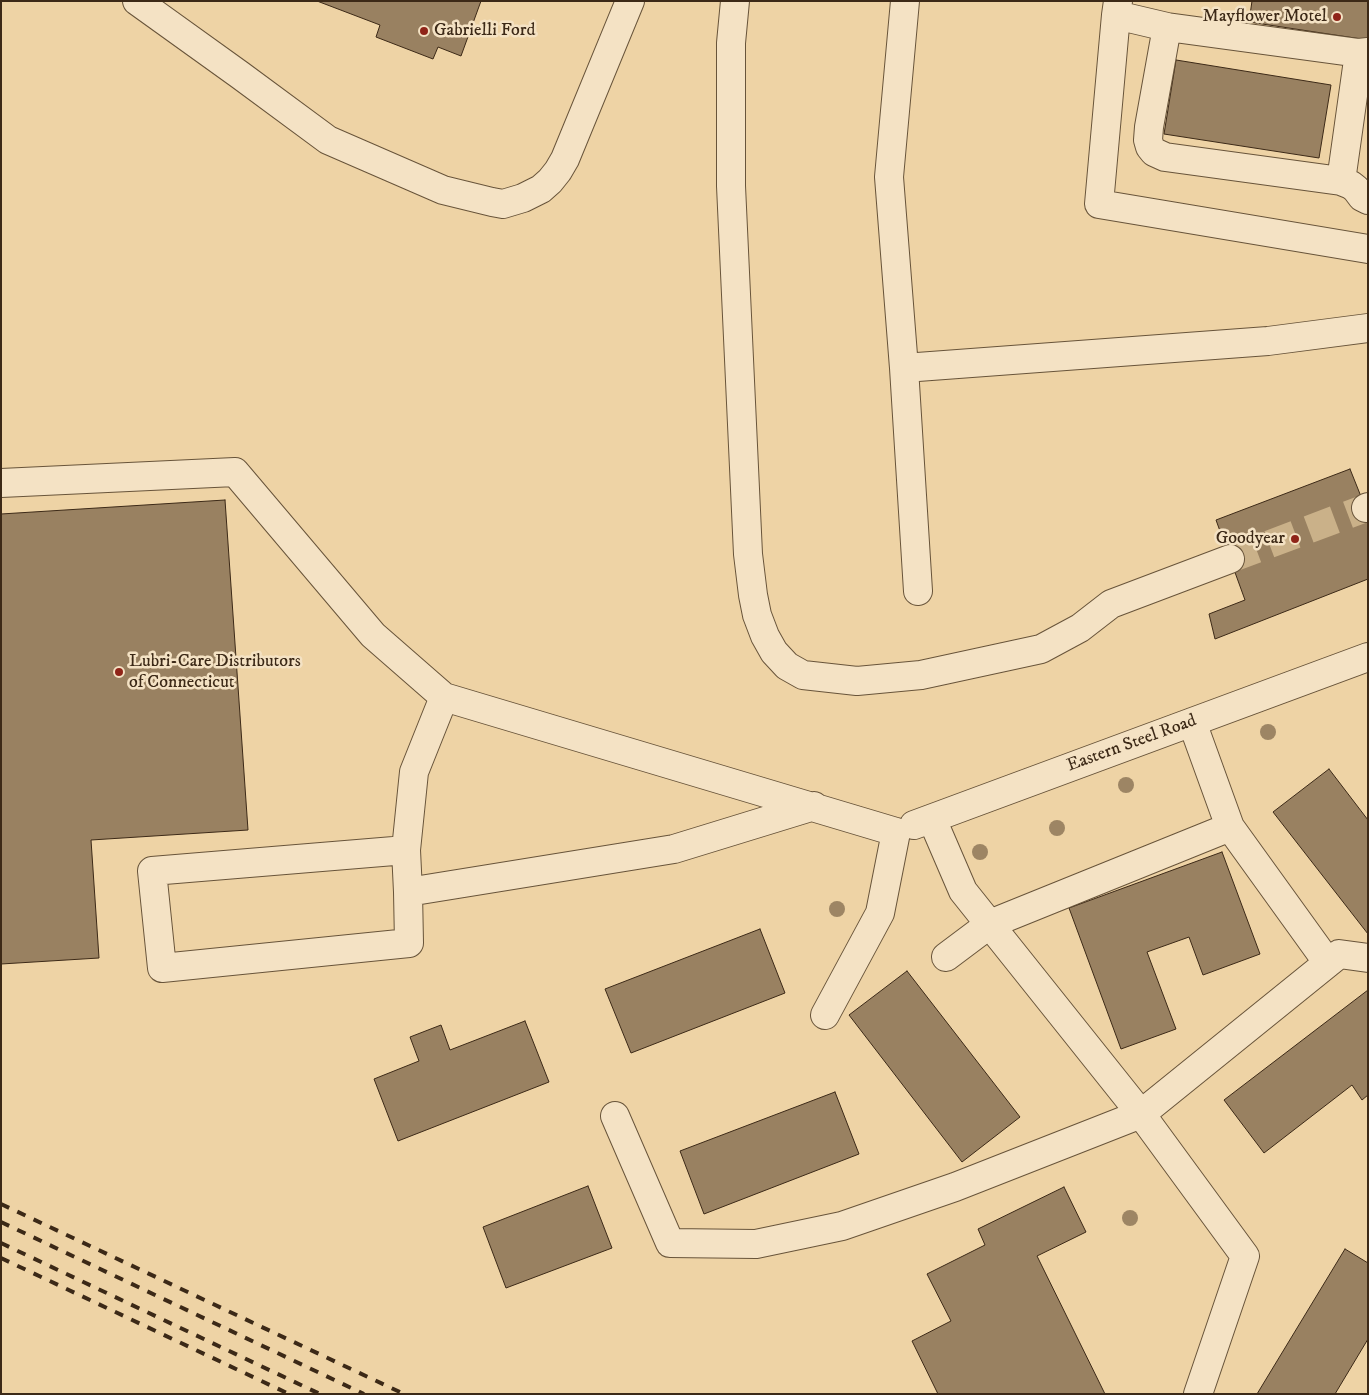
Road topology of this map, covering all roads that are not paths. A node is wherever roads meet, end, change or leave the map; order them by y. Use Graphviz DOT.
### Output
graph roads {
  1 [pos="137,1"];
  2 [pos="630,1"];
  3 [pos="734,1"];
  4 [pos="905,1"];
  5 [pos="1117,8"];
  6 [pos="1167,27"];
  7 [pos="1364,52"];
  8 [pos="1341,181"];
  9 [pos="1368,200"];
  10 [pos="1368,249"];
  11 [pos="1368,328"];
  12 [pos="904,368"];
  13 [pos="1,483"];
  14 [pos="1230,559"];
  15 [pos="918,591"];
  16 [pos="1368,657"];
  17 [pos="444,697"];
  18 [pos="1192,722"];
  19 [pos="814,806"];
  20 [pos="932,819"];
  21 [pos="1230,827"];
  22 [pos="896,832"];
  23 [pos="406,850"];
  24 [pos="408,892"];
  25 [pos="990,924"];
  26 [pos="946,957"];
  27 [pos="1368,958"];
  28 [pos="1328,963"];
  29 [pos="826,1014"];
  30 [pos="1141,1114"];
  31 [pos="615,1116"];
  32 [pos="1198,1394"];
  1 -- 2 [label="street"];
  3 -- 14 [label="street"];
  4 -- 12 [label="street"];
  5 -- 6 [label="street"];
  5 -- 10 [label="street"];
  6 -- 7 [label="street"];
  6 -- 8 [label="street"];
  7 -- 8 [label="street"];
  8 -- 9 [label="street"];
  11 -- 12 [label="street"];
  12 -- 15 [label="street"];
  13 -- 17 [label="street"];
  16 -- 18 [label="street, Eastern Steel Road"];
  17 -- 19 [label="street"];
  17 -- 23 [label="street"];
  18 -- 20 [label="street, Eastern Steel Road"];
  18 -- 21 [label="street"];
  19 -- 22 [label="street"];
  19 -- 24 [label="street"];
  20 -- 22 [label="street, Eastern Steel Road"];
  20 -- 25 [label="street"];
  21 -- 25 [label="street"];
  21 -- 28 [label="street"];
  22 -- 29 [label="street"];
  23 -- 24 [label="street"];
  23 -- 24 [label="street"];
  25 -- 26 [label="street"];
  25 -- 30 [label="street"];
  27 -- 28 [label="street"];
  28 -- 30 [label="street"];
  30 -- 31 [label="street"];
  30 -- 32 [label="street"];
}
